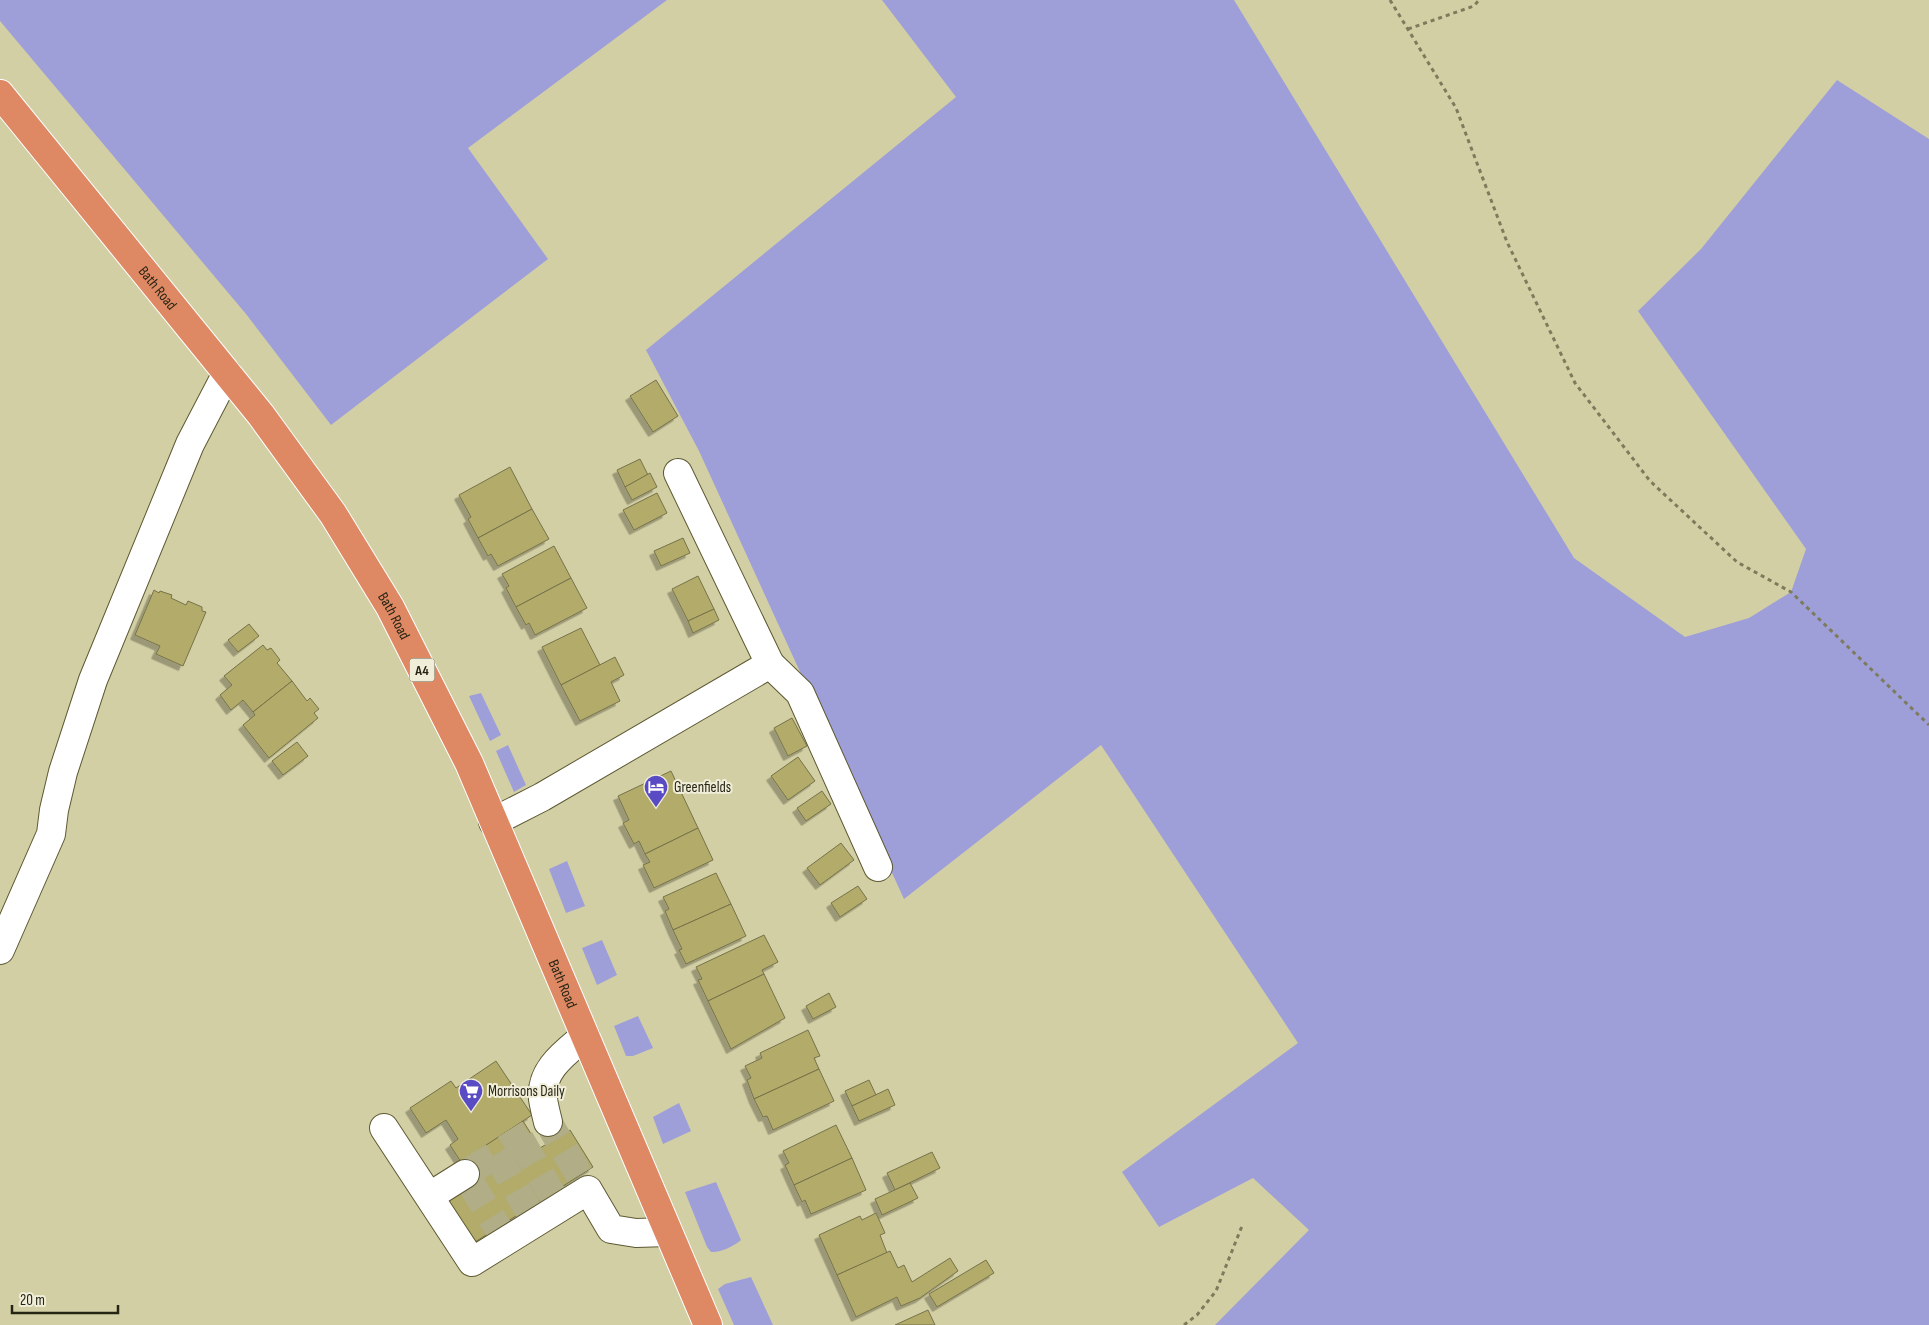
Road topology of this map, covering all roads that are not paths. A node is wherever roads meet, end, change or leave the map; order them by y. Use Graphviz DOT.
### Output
graph roads {
  1 [pos="0,94"];
  2 [pos="228,373"];
  3 [pos="678,473"];
  4 [pos="770,664"];
  5 [pos="493,822"];
  6 [pos="878,867"];
  7 [pos="0,950"];
  8 [pos="585,1036"];
  9 [pos="548,1122"];
  10 [pos="384,1128"];
  11 [pos="465,1174"];
  12 [pos="430,1196"];
  13 [pos="668,1232"];
  14 [pos="708,1325"];
  1 -- 2 [label="highway, Bath Road / A4"];
  2 -- 5 [label="highway, Bath Road / A4"];
  2 -- 7 [label="lane"];
  3 -- 4 [label="lane"];
  4 -- 5 [label="lane"];
  4 -- 6 [label="lane"];
  5 -- 8 [label="highway, Bath Road / A4"];
  8 -- 9 [label="lane"];
  8 -- 13 [label="highway, Bath Road / A4"];
  10 -- 12 [label="lane"];
  11 -- 12 [label="lane"];
  12 -- 13 [label="lane"];
  13 -- 14 [label="highway, Bath Road / A4"];
}
